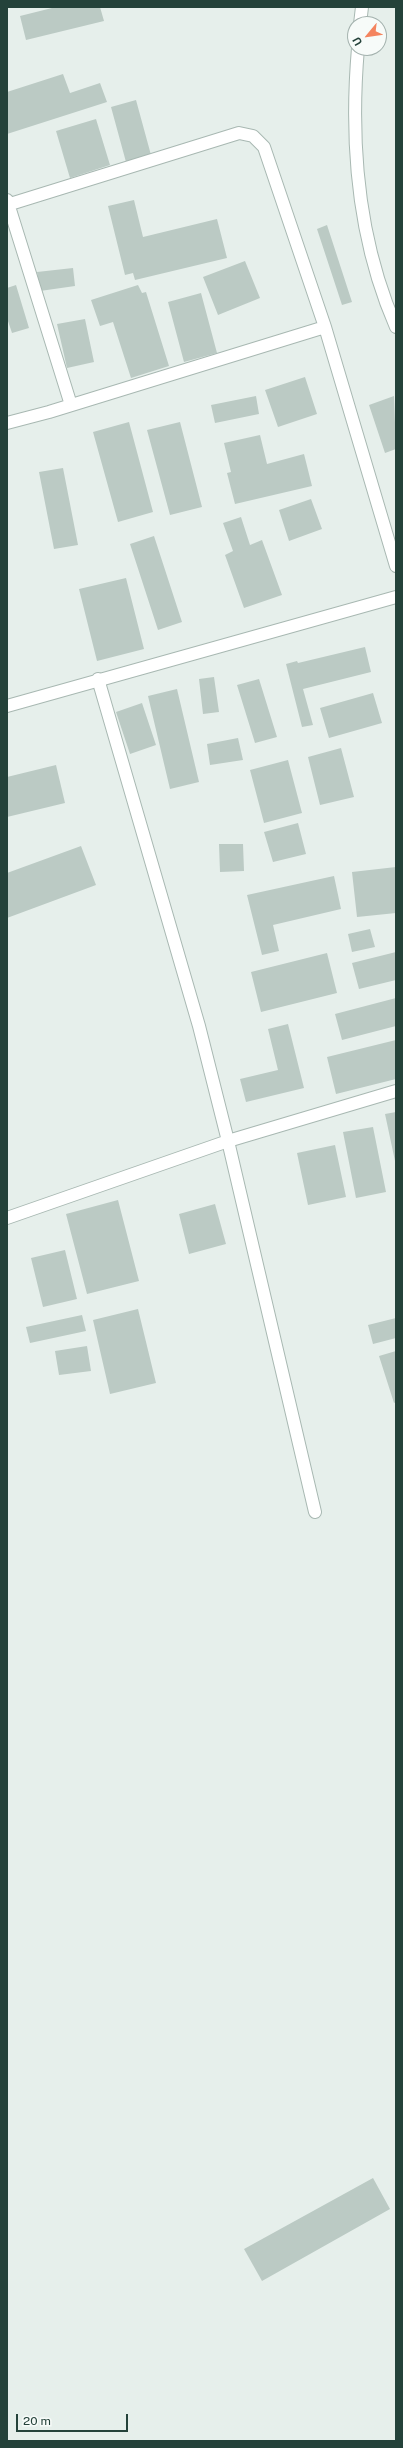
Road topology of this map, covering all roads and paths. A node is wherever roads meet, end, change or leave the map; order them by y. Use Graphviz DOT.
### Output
graph roads {
  1 [pos="357,56"];
  2 [pos="7,203"];
  3 [pos="325,327"];
  4 [pos="396,327"];
  5 [pos="71,405"];
  6 [pos="7,423"];
  7 [pos="396,566"];
  8 [pos="396,597"];
  9 [pos="98,679"];
  10 [pos="7,706"];
  11 [pos="396,1091"];
  12 [pos="228,1141"];
  13 [pos="7,1218"];
  14 [pos="314,1512"];
  1 -- 4 [label="street"];
  2 -- 3 [label="street"];
  2 -- 5 [label="street"];
  3 -- 5 [label="street"];
  3 -- 7 [label="street"];
  5 -- 6 [label="street"];
  8 -- 9 [label="street"];
  9 -- 10 [label="street"];
  9 -- 12 [label="street"];
  11 -- 12 [label="street"];
  12 -- 13 [label="street"];
  12 -- 14 [label="street"];
}
